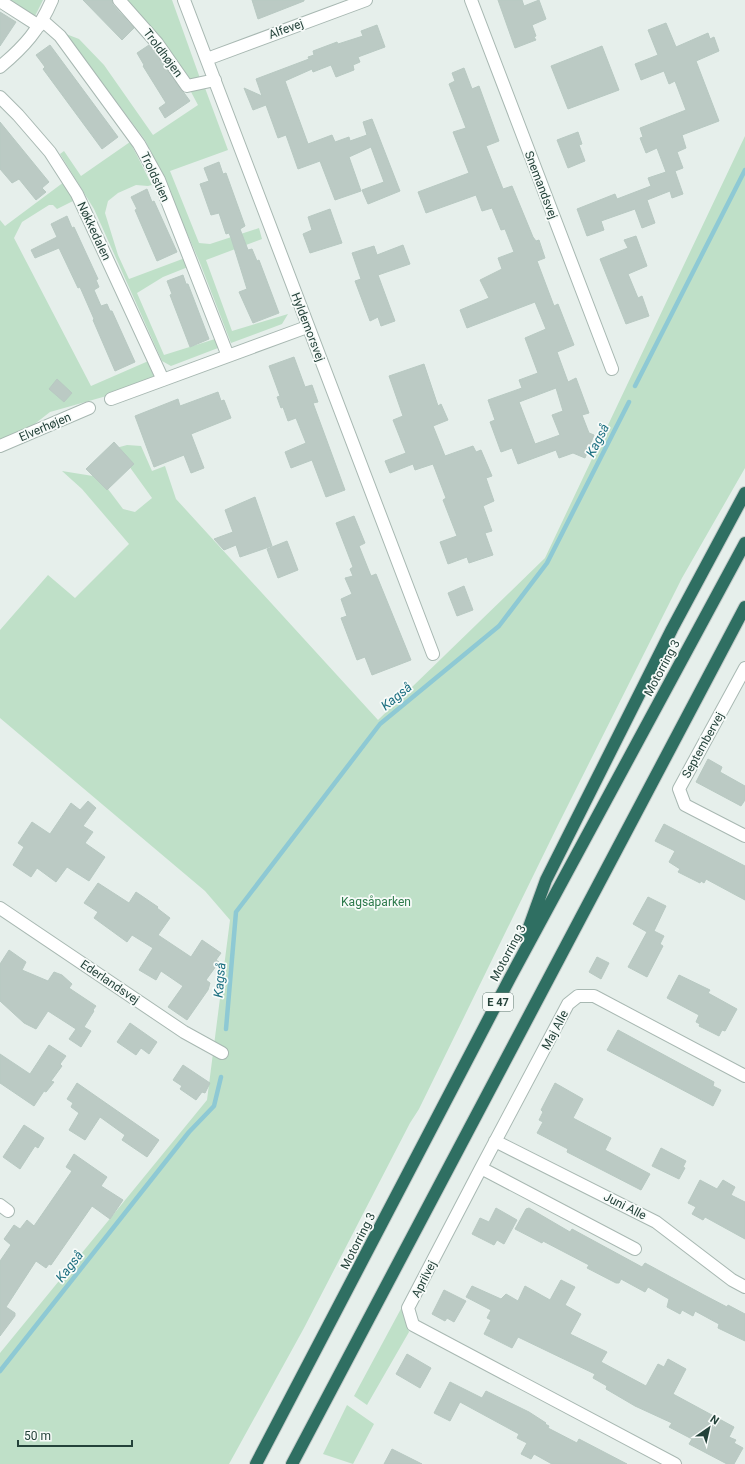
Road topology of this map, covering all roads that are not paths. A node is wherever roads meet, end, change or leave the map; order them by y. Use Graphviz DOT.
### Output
graph roads {
  1 [pos="0,0"];
  2 [pos="52,0"];
  3 [pos="119,0"];
  4 [pos="184,0"];
  5 [pos="366,0"];
  6 [pos="471,0"];
  7 [pos="41,24"];
  8 [pos="207,59"];
  9 [pos="0,67"];
  10 [pos="215,80"];
  11 [pos="0,97"];
  12 [pos="308,327"];
  13 [pos="228,356"];
  14 [pos="612,369"];
  15 [pos="163,380"];
  16 [pos="112,398"];
  17 [pos="90,408"];
  18 [pos="0,446"];
  19 [pos="745,493"];
  20 [pos="745,543"];
  21 [pos="745,607"];
  22 [pos="432,654"];
  23 [pos="745,668"];
  24 [pos="745,836"];
  25 [pos="1,912"];
  26 [pos="510,978"];
  27 [pos="222,1054"];
  28 [pos="745,1076"];
  29 [pos="495,1141"];
  30 [pos="481,1168"];
  31 [pos="635,1249"];
  32 [pos="745,1287"];
  33 [pos="256,1464"];
  34 [pos="292,1464"];
  35 [pos="675,1464"];
  1 -- 7 [label="street"];
  2 -- 7 [label="street"];
  3 -- 10 [label="street, Troldhøjen"];
  4 -- 8 [label="street, Hyldemorsvej"];
  5 -- 8 [label="street, Alfevej"];
  6 -- 14 [label="street, Snemandsvej"];
  7 -- 9 [label="street"];
  7 -- 13 [label="street, Troldstien"];
  8 -- 10 [label="street, Hyldemorsvej"];
  10 -- 12 [label="street, Hyldemorsvej"];
  11 -- 15 [label="street, Nøkkedalen"];
  12 -- 13 [label="street"];
  12 -- 22 [label="street, Hyldemorsvej"];
  13 -- 15 [label="street"];
  15 -- 16 [label="street"];
  17 -- 18 [label="street, Elverhøjen"];
  19 -- 26 [label="highway"];
  20 -- 26 [label="highway, Motorring 3 / E 47"];
  21 -- 34 [label="highway, E 47"];
  23 -- 24 [label="street, Septembervej"];
  25 -- 27 [label="street, Ederlandsvej"];
  26 -- 33 [label="highway, Motorring 3 / E 47"];
  28 -- 29 [label="street, Maj Alle"];
  29 -- 30 [label="street, Maj Alle"];
  29 -- 32 [label="street, Juni Alle"];
  30 -- 31 [label="street"];
  30 -- 35 [label="street, Aprilvej"];
}
